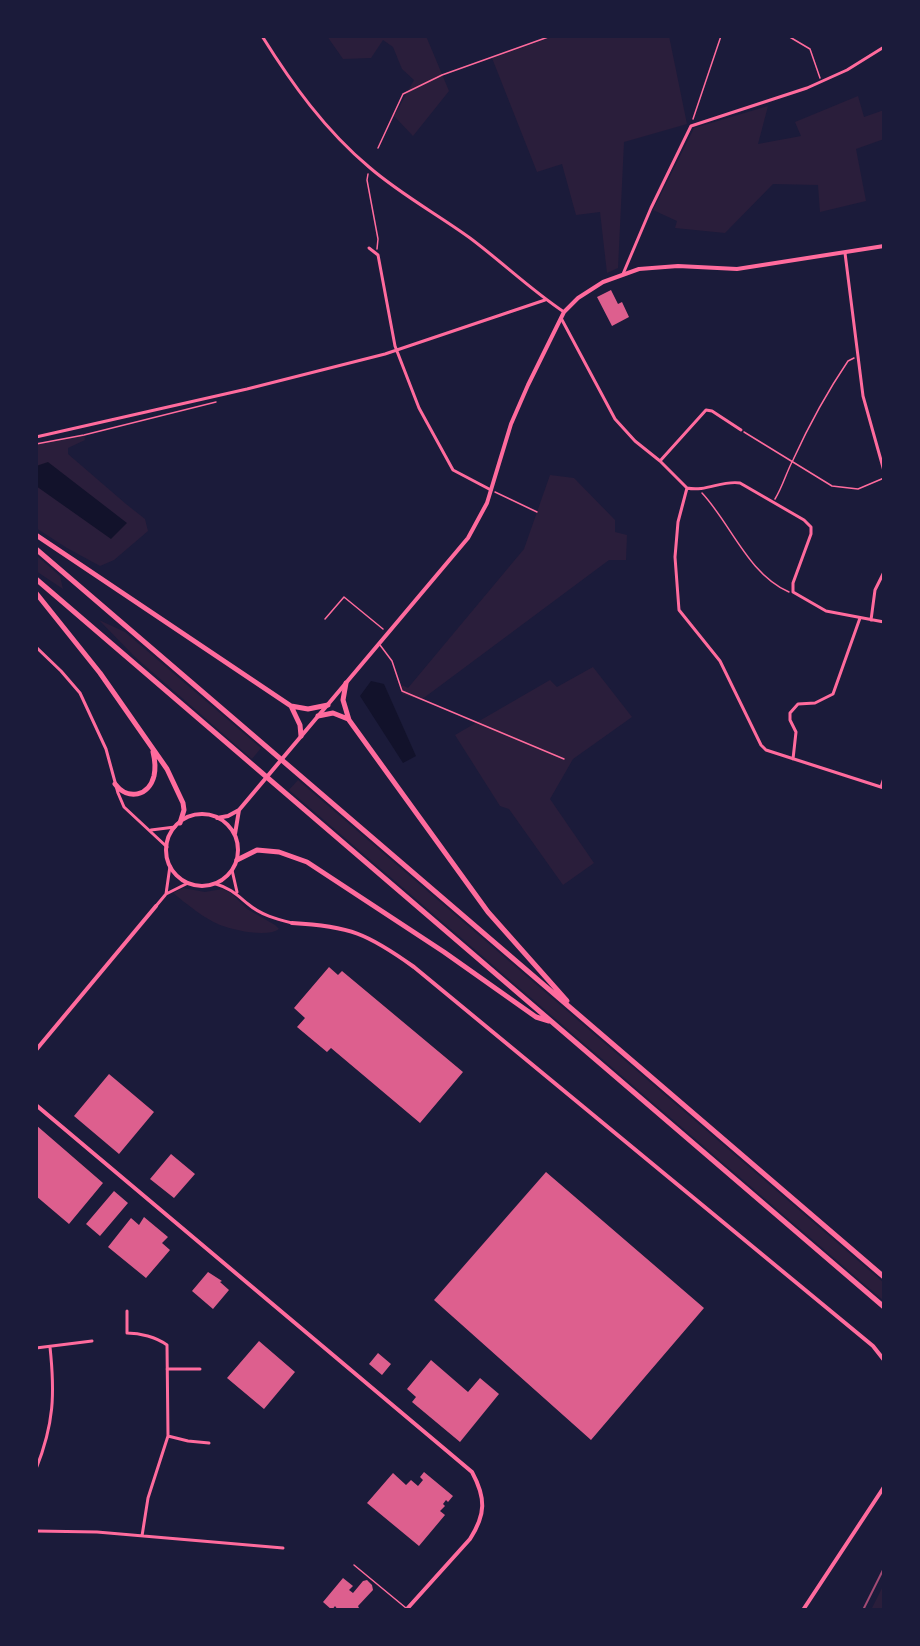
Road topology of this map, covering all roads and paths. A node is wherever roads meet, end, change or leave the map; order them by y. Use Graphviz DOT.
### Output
graph roads {
  1 [pos="262,36"];
  2 [pos="551,36"];
  3 [pos="721,36"];
  4 [pos="788,36"];
  5 [pos="884,47"];
  6 [pos="821,82"];
  7 [pos="691,126"];
  8 [pos="378,148"];
  9 [pos="370,168"];
  10 [pos="884,246"];
  11 [pos="369,248"];
  12 [pos="376,252"];
  13 [pos="845,253"];
  14 [pos="623,273"];
  15 [pos="545,300"];
  16 [pos="564,312"];
  17 [pos="561,318"];
  18 [pos="397,350"];
  19 [pos="857,357"];
  20 [pos="218,401"];
  21 [pos="741,430"];
  22 [pos="36,437"];
  23 [pos="36,444"];
  24 [pos="660,461"];
  25 [pos="791,462"];
  26 [pos="884,471"];
  27 [pos="884,478"];
  28 [pos="687,488"];
  29 [pos="491,490"];
  30 [pos="700,490"];
  31 [pos="773,502"];
  32 [pos="537,512"];
  33 [pos="36,535"];
  34 [pos="36,549"];
  35 [pos="884,572"];
  36 [pos="36,579"];
  37 [pos="793,592"];
  38 [pos="36,593"];
  39 [pos="860,618"];
  40 [pos="326,619"];
  41 [pos="871,620"];
  42 [pos="884,622"];
  43 [pos="388,634"];
  44 [pos="379,644"];
  45 [pos="36,647"];
  46 [pos="346,683"];
  47 [pos="328,705"];
  48 [pos="291,706"];
  49 [pos="318,716"];
  50 [pos="349,720"];
  51 [pos="301,736"];
  52 [pos="152,747"];
  53 [pos="564,759"];
  54 [pos="793,759"];
  55 [pos="884,778"];
  56 [pos="115,784"];
  57 [pos="882,787"];
  58 [pos="239,810"];
  59 [pos="217,818"];
  60 [pos="178,825"];
  61 [pos="149,830"];
  62 [pos="235,835"];
  63 [pos="167,847"];
  64 [pos="237,860"];
  65 [pos="170,866"];
  66 [pos="232,870"];
  67 [pos="188,883"];
  68 [pos="216,884"];
  69 [pos="166,894"];
  70 [pos="237,894"];
  71 [pos="156,906"];
  72 [pos="292,923"];
  73 [pos="573,1010"];
  74 [pos="553,1023"];
  75 [pos="36,1050"];
  76 [pos="36,1105"];
  77 [pos="884,1277"];
  78 [pos="884,1307"];
  79 [pos="127,1311"];
  80 [pos="92,1341"];
  81 [pos="50,1347"];
  82 [pos="36,1348"];
  83 [pos="884,1360"];
  84 [pos="167,1369"];
  85 [pos="201,1369"];
  86 [pos="168,1436"];
  87 [pos="209,1443"];
  88 [pos="36,1468"];
  89 [pos="884,1487"];
  90 [pos="36,1531"];
  91 [pos="142,1536"];
  92 [pos="283,1548"];
  93 [pos="354,1565"];
  94 [pos="406,1610"];
  95 [pos="803,1610"];
  1 -- 9 [label="street"];
  2 -- 8 [label="path"];
  3 -- 7 [label="path"];
  4 -- 6 [label="path"];
  5 -- 6 [label="street"];
  6 -- 7 [label="street"];
  7 -- 14 [label="street"];
  9 -- 12 [label="path"];
  9 -- 15 [label="street"];
  10 -- 13 [label="street"];
  11 -- 12 [label="street"];
  12 -- 18 [label="street"];
  13 -- 14 [label="street"];
  13 -- 19 [label="street"];
  14 -- 16 [label="street"];
  15 -- 16 [label="street"];
  15 -- 18 [label="street"];
  16 -- 17 [label="street"];
  17 -- 24 [label="street"];
  17 -- 29 [label="street"];
  18 -- 22 [label="street"];
  18 -- 29 [label="street"];
  19 -- 25 [label="path"];
  19 -- 26 [label="street"];
  20 -- 23 [label="path"];
  21 -- 24 [label="street"];
  21 -- 25 [label="path"];
  24 -- 28 [label="street"];
  25 -- 27 [label="path"];
  25 -- 31 [label="path"];
  28 -- 30 [label="street"];
  28 -- 54 [label="street"];
  29 -- 32 [label="path"];
  29 -- 43 [label="street"];
  30 -- 31 [label="street"];
  30 -- 37 [label="path"];
  31 -- 37 [label="street"];
  33 -- 48 [label="highway"];
  34 -- 73 [label="highway"];
  35 -- 41 [label="street"];
  36 -- 74 [label="highway"];
  37 -- 39 [label="street"];
  38 -- 52 [label="highway"];
  39 -- 41 [label="street"];
  39 -- 54 [label="street"];
  40 -- 43 [label="path"];
  41 -- 42 [label="street"];
  43 -- 44 [label="street"];
  44 -- 46 [label="street"];
  44 -- 53 [label="lane"];
  45 -- 56 [label="street"];
  46 -- 47 [label="street"];
  46 -- 50 [label="highway"];
  47 -- 48 [label="highway"];
  47 -- 49 [label="street"];
  48 -- 51 [label="highway"];
  49 -- 50 [label="highway"];
  49 -- 51 [label="street"];
  50 -- 73 [label="highway"];
  51 -- 58 [label="street"];
  52 -- 56 [label="highway"];
  52 -- 60 [label="highway"];
  54 -- 57 [label="street"];
  55 -- 57 [label="street"];
  56 -- 61 [label="street"];
  58 -- 59 [label="street"];
  58 -- 62 [label="street"];
  59 -- 60 [label="street"];
  59 -- 62 [label="street"];
  60 -- 61 [label="street"];
  60 -- 63 [label="street"];
  61 -- 63 [label="street"];
  62 -- 64 [label="street"];
  63 -- 65 [label="street"];
  64 -- 66 [label="street"];
  64 -- 74 [label="highway"];
  65 -- 67 [label="street"];
  65 -- 69 [label="street"];
  66 -- 68 [label="street"];
  66 -- 70 [label="street"];
  67 -- 68 [label="street"];
  67 -- 69 [label="street"];
  68 -- 70 [label="street"];
  69 -- 71 [label="street"];
  70 -- 72 [label="street"];
  71 -- 75 [label="street"];
  72 -- 83 [label="street"];
  73 -- 77 [label="highway"];
  74 -- 78 [label="highway"];
  76 -- 94 [label="street"];
  79 -- 84 [label="street"];
  80 -- 81 [label="street"];
  81 -- 82 [label="street"];
  81 -- 88 [label="street"];
  84 -- 85 [label="street"];
  84 -- 86 [label="street"];
  86 -- 87 [label="street"];
  86 -- 91 [label="street"];
  89 -- 95 [label="street"];
  90 -- 91 [label="street"];
  91 -- 92 [label="street"];
  93 -- 94 [label="lane"];
}
